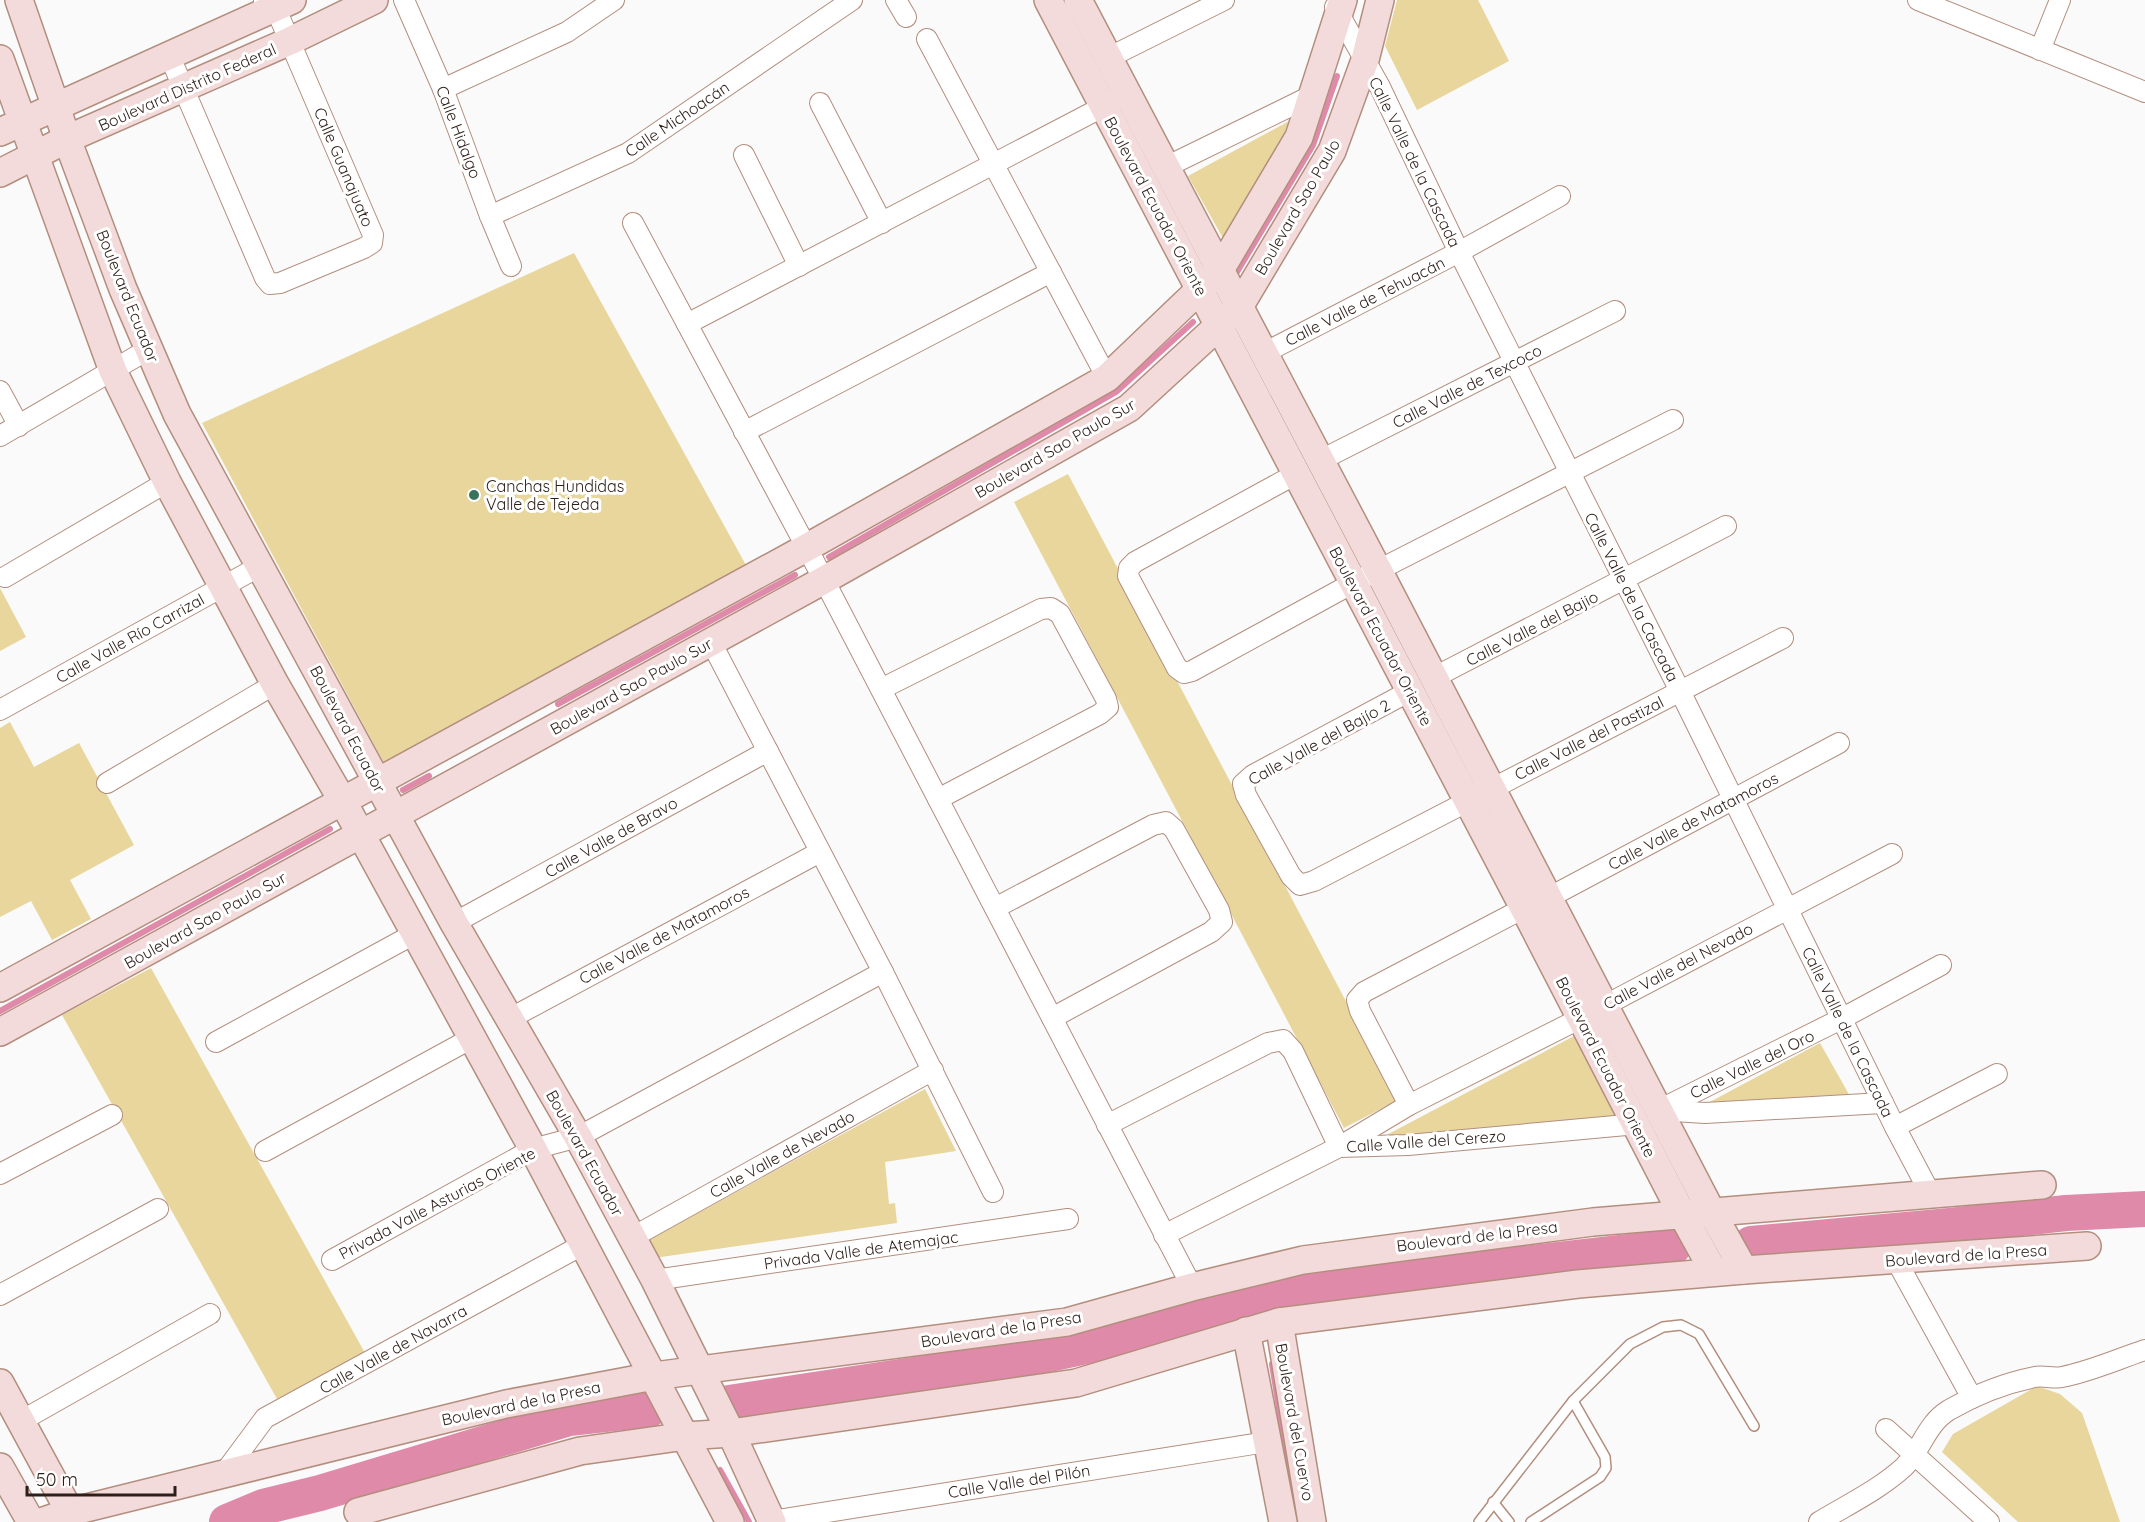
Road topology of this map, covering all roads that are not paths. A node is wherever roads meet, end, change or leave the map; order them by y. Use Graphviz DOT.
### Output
graph roads {
  1 [pos="19,0"];
  2 [pos="405,0"];
  3 [pos="614,0"];
  4 [pos="852,0"];
  5 [pos="896,0"];
  6 [pos="1048,0"];
  7 [pos="1078,0"];
  8 [pos="1224,0"];
  9 [pos="1380,0"];
  10 [pos="2060,0"];
  11 [pos="276,2"];
  12 [pos="1926,2"];
  13 [pos="362,3"];
  14 [pos="1338,5"];
  15 [pos="906,17"];
  16 [pos="927,39"];
  17 [pos="290,41"];
  18 [pos="2040,50"];
  19 [pos="170,57"];
  20 [pos="1108,58"];
  21 [pos="0,59"];
  22 [pos="1365,60"];
  23 [pos="184,89"];
  24 [pos="443,89"];
  25 [pos="2145,92"];
  26 [pos="1128,94"];
  27 [pos="1313,95"];
  28 [pos="820,103"];
  29 [pos="57,107"];
  30 [pos="1104,107"];
  31 [pos="12,127"];
  32 [pos="67,139"];
  33 [pos="744,155"];
  34 [pos="34,157"];
  35 [pos="994,165"];
  36 [pos="1166,167"];
  37 [pos="0,173"];
  38 [pos="1560,196"];
  39 [pos="490,216"];
  40 [pos="882,223"];
  41 [pos="633,224"];
  42 [pos="1460,252"];
  43 [pos="511,266"];
  44 [pos="799,266"];
  45 [pos="1220,270"];
  46 [pos="1051,272"];
  47 [pos="1200,290"];
  48 [pos="1239,307"];
  49 [pos="1615,311"];
  50 [pos="687,324"];
  51 [pos="1219,326"];
  52 [pos="149,349"];
  53 [pos="1264,353"];
  54 [pos="1515,362"];
  55 [pos="113,371"];
  56 [pos="1107,378"];
  57 [pos="0,391"];
  58 [pos="1673,420"];
  59 [pos="19,426"];
  60 [pos="744,432"];
  61 [pos="0,436"];
  62 [pos="1319,461"];
  63 [pos="1570,473"];
  64 [pos="1296,474"];
  65 [pos="167,482"];
  66 [pos="1726,526"];
  67 [pos="806,548"];
  68 [pos="260,566"];
  69 [pos="1379,572"];
  70 [pos="5,577"];
  71 [pos="824,580"];
  72 [pos="1625,581"];
  73 [pos="1353,583"];
  74 [pos="223,586"];
  75 [pos="1783,638"];
  76 [pos="711,642"];
  77 [pos="275,684"];
  78 [pos="1422,685"];
  79 [pos="881,689"];
  80 [pos="1680,691"];
  81 [pos="0,710"];
  82 [pos="1839,743"];
  83 [pos="768,751"];
  84 [pos="377,781"];
  85 [pos="107,783"];
  86 [pos="1479,795"];
  87 [pos="938,799"];
  88 [pos="1733,800"];
  89 [pos="342,801"];
  90 [pos="395,815"];
  91 [pos="359,834"];
  92 [pos="820,852"];
  93 [pos="1892,854"];
  94 [pos="1536,903"];
  95 [pos="995,908"];
  96 [pos="1786,909"];
  97 [pos="454,923"];
  98 [pos="414,934"];
  99 [pos="1941,965"];
  100 [pos="883,972"];
  101 [pos="0,988"];
  102 [pos="1592,1011"];
  103 [pos="1052,1018"];
  104 [pos="509,1019"];
  105 [pos="1841,1019"];
  106 [pos="0,1032"];
  107 [pos="471,1038"];
  108 [pos="216,1042"];
  109 [pos="933,1070"];
  110 [pos="1997,1074"];
  111 [pos="1883,1103"];
  112 [pos="1409,1105"];
  113 [pos="111,1114"];
  114 [pos="1648,1117"];
  115 [pos="1107,1125"];
  116 [pos="1895,1128"];
  117 [pos="578,1137"];
  118 [pos="1339,1147"];
  119 [pos="533,1149"];
  120 [pos="265,1151"];
  121 [pos="0,1174"];
  122 [pos="2042,1185"];
  123 [pos="993,1192"];
  124 [pos="1931,1195"];
  125 [pos="158,1209"];
  126 [pos="1711,1211"];
  127 [pos="1682,1214"];
  128 [pos="1068,1219"];
  129 [pos="1164,1234"];
  130 [pos="631,1238"];
  131 [pos="584,1244"];
  132 [pos="2087,1246"];
  133 [pos="332,1260"];
  134 [pos="1896,1260"];
  135 [pos="1744,1270"];
  136 [pos="1714,1272"];
  137 [pos="655,1280"];
  138 [pos="1192,1287"];
  139 [pos="0,1294"];
  140 [pos="210,1314"];
  141 [pos="1279,1322"];
  142 [pos="1246,1331"];
  143 [pos="2145,1350"];
  144 [pos="701,1371"];
  145 [pos="654,1376"];
  146 [pos="0,1383"];
  147 [pos="1972,1398"];
  148 [pos="1573,1401"];
  149 [pos="21,1421"];
  150 [pos="1754,1426"];
  151 [pos="1886,1429"];
  152 [pos="731,1433"];
  153 [pos="686,1436"];
  154 [pos="1266,1442"];
  155 [pos="1915,1455"];
  156 [pos="0,1467"];
  157 [pos="222,1476"];
  158 [pos="1493,1502"];
  159 [pos="70,1512"];
  160 [pos="358,1512"];
  161 [pos="772,1521"];
  162 [pos="31,1522"];
  163 [pos="41,1522"];
  164 [pos="730,1522"];
  165 [pos="1283,1522"];
  166 [pos="1312,1522"];
  167 [pos="1479,1522"];
  168 [pos="1509,1522"];
  169 [pos="1531,1522"];
  170 [pos="1819,1522"];
  171 [pos="1989,1522"];
  1 -- 29 [label="street, Boulevard Ecuador"];
  2 -- 24 [label="street, Calle Hidalgo"];
  3 -- 24 [label="street"];
  4 -- 39 [label="street, Calle Michoacán"];
  5 -- 15 [label="street"];
  6 -- 30 [label="street, Boulevard Ecuador Oriente"];
  7 -- 20 [label="street, Boulevard Ecuador Oriente"];
  8 -- 20 [label="street"];
  9 -- 22 [label="street, Boulevard Sao Paulo"];
  10 -- 18 [label="street"];
  11 -- 17 [label="street, Calle Guanajuato"];
  11 -- 19 [label="street"];
  12 -- 18 [label="street"];
  13 -- 17 [label="street, Boulevard Distrito Federal"];
  14 -- 22 [label="street, Calle Valle de la Cascada"];
  14 -- 27 [label="street, Boulevard Sao Paulo"];
  16 -- 35 [label="street"];
  17 -- 23 [label="street, Boulevard Distrito Federal"];
  17 -- 23 [label="street, Calle Guanajuato"];
  18 -- 25 [label="street"];
  19 -- 23 [label="street, Calle Guanajuato"];
  19 -- 29 [label="street"];
  20 -- 26 [label="street, Boulevard Ecuador Oriente"];
  21 -- 31 [label="street"];
  22 -- 42 [label="street, Calle Valle de la Cascada"];
  22 -- 48 [label="street, Boulevard Sao Paulo"];
  23 -- 32 [label="street, Boulevard Distrito Federal"];
  24 -- 39 [label="street, Calle Hidalgo"];
  26 -- 30 [label="street"];
  26 -- 36 [label="street, Boulevard Ecuador Oriente"];
  27 -- 36 [label="street"];
  27 -- 45 [label="street, Boulevard Sao Paulo"];
  28 -- 40 [label="street"];
  29 -- 31 [label="street"];
  29 -- 32 [label="street, Boulevard Ecuador"];
  30 -- 35 [label="street"];
  30 -- 47 [label="street, Boulevard Ecuador Oriente"];
  31 -- 34 [label="street"];
  32 -- 34 [label="street, Boulevard Distrito Federal"];
  32 -- 52 [label="street, Boulevard Ecuador"];
  33 -- 44 [label="street"];
  34 -- 37 [label="street, Boulevard Distrito Federal"];
  34 -- 55 [label="street"];
  35 -- 40 [label="street"];
  35 -- 46 [label="street"];
  36 -- 45 [label="street, Boulevard Ecuador Oriente"];
  38 -- 42 [label="street, Calle Valle de Tehuacán"];
  39 -- 43 [label="street, Calle Hidalgo"];
  40 -- 44 [label="street"];
  41 -- 50 [label="street"];
  42 -- 53 [label="street, Calle Valle de Tehuacán"];
  42 -- 54 [label="street, Calle Valle de la Cascada"];
  44 -- 50 [label="street"];
  45 -- 47 [label="street"];
  45 -- 48 [label="street, Boulevard Ecuador Oriente"];
  46 -- 56 [label="street"];
  46 -- 60 [label="street"];
  47 -- 51 [label="street, Boulevard Ecuador Oriente"];
  47 -- 56 [label="street"];
  48 -- 51 [label="street, Boulevard Sao Paulo Sur"];
  48 -- 53 [label="street, Boulevard Ecuador Oriente"];
  49 -- 54 [label="street, Calle Valle de Texcoco"];
  50 -- 60 [label="street"];
  51 -- 64 [label="street, Boulevard Ecuador Oriente"];
  51 -- 71 [label="street, Boulevard Sao Paulo Sur"];
  52 -- 55 [label="street"];
  52 -- 68 [label="street, Boulevard Ecuador"];
  53 -- 62 [label="street, Boulevard Ecuador Oriente"];
  54 -- 62 [label="street, Calle Valle de Texcoco"];
  54 -- 63 [label="street, Calle Valle de la Cascada"];
  55 -- 59 [label="street"];
  55 -- 65 [label="street"];
  56 -- 67 [label="street"];
  57 -- 59 [label="street"];
  58 -- 63 [label="street"];
  59 -- 61 [label="street"];
  60 -- 67 [label="street"];
  62 -- 69 [label="street, Boulevard Ecuador Oriente"];
  63 -- 69 [label="street"];
  63 -- 72 [label="street, Calle Valle de la Cascada"];
  64 -- 73 [label="street, Boulevard Ecuador Oriente"];
  64 -- 73 [label="street"];
  65 -- 70 [label="street"];
  65 -- 74 [label="street"];
  66 -- 72 [label="street, Calle Valle del Bajio"];
  67 -- 71 [label="street"];
  67 -- 84 [label="street"];
  68 -- 74 [label="street, Calle Valle Río Carrizal"];
  68 -- 84 [label="street, Boulevard Ecuador"];
  69 -- 73 [label="street"];
  69 -- 78 [label="street, Boulevard Ecuador Oriente"];
  71 -- 76 [label="street, Boulevard Sao Paulo Sur"];
  71 -- 79 [label="street"];
  72 -- 78 [label="street, Calle Valle del Bajio"];
  72 -- 80 [label="street, Calle Valle de la Cascada"];
  73 -- 78 [label="street, Boulevard Ecuador Oriente"];
  74 -- 77 [label="street"];
  74 -- 81 [label="street, Calle Valle Río Carrizal"];
  75 -- 80 [label="street, Calle Valle del Pastizal"];
  76 -- 83 [label="street"];
  76 -- 90 [label="street, Boulevard Sao Paulo Sur"];
  77 -- 85 [label="street"];
  77 -- 89 [label="street"];
  78 -- 86 [label="street, Boulevard Ecuador Oriente"];
  78 -- 86 [label="street, Calle Valle del Bajío 2"];
  79 -- 87 [label="street"];
  79 -- 87 [label="street"];
  80 -- 86 [label="street, Calle Valle del Pastizal"];
  80 -- 88 [label="street, Calle Valle de la Cascada"];
  82 -- 88 [label="street, Calle Valle de Matamoros"];
  83 -- 92 [label="street"];
  83 -- 97 [label="street, Calle Valle de Bravo"];
  84 -- 89 [label="street"];
  84 -- 90 [label="street, Boulevard Ecuador"];
  86 -- 94 [label="street, Boulevard Ecuador Oriente"];
  87 -- 95 [label="street"];
  88 -- 94 [label="street, Calle Valle de Matamoros"];
  88 -- 96 [label="street, Calle Valle de la Cascada"];
  89 -- 91 [label="street"];
  89 -- 101 [label="street"];
  90 -- 91 [label="street, Boulevard Sao Paulo Sur"];
  90 -- 97 [label="street, Boulevard Ecuador"];
  91 -- 98 [label="street"];
  91 -- 106 [label="street, Boulevard Sao Paulo Sur"];
  92 -- 100 [label="street"];
  92 -- 104 [label="street, Calle Valle de Matamoros"];
  93 -- 96 [label="street, Calle Valle del Nevado"];
  94 -- 102 [label="street, Boulevard Ecuador Oriente"];
  94 -- 112 [label="street, Calle Valle de Matamoros"];
  95 -- 103 [label="street"];
  95 -- 103 [label="street"];
  96 -- 102 [label="street, Calle Valle del Nevado"];
  96 -- 105 [label="street, Calle Valle de la Cascada"];
  97 -- 104 [label="street, Boulevard Ecuador"];
  98 -- 107 [label="street"];
  98 -- 108 [label="street"];
  99 -- 105 [label="street, Calle Valle del Oro"];
  100 -- 109 [label="street"];
  100 -- 117 [label="street, Privada Valle Asturias Oriente"];
  102 -- 112 [label="street, Calle Valle del Nevado"];
  102 -- 114 [label="street, Boulevard Ecuador Oriente"];
  103 -- 115 [label="street"];
  104 -- 117 [label="street, Boulevard Ecuador"];
  105 -- 111 [label="street, Calle Valle de la Cascada"];
  105 -- 114 [label="street, Calle Valle del Oro"];
  107 -- 119 [label="street"];
  107 -- 120 [label="street"];
  109 -- 123 [label="street"];
  109 -- 130 [label="street, Calle Valle de Nevado"];
  110 -- 116 [label="street"];
  111 -- 114 [label="street, Calle Valle del Cerezo"];
  111 -- 116 [label="street, Calle Valle de la Cascada"];
  112 -- 118 [label="street, Calle Valle del Nevado"];
  113 -- 121 [label="street"];
  114 -- 118 [label="street, Calle Valle del Cerezo"];
  114 -- 126 [label="street, Boulevard Ecuador Oriente"];
  114 -- 127 [label="street, Boulevard Ecuador Oriente"];
  115 -- 118 [label="street"];
  115 -- 129 [label="street"];
  116 -- 124 [label="street, Calle Valle de la Cascada"];
  117 -- 119 [label="street, Privada Valle Asturias Oriente"];
  117 -- 130 [label="street, Boulevard Ecuador"];
  118 -- 129 [label="street, Calle Valle del Cerezo"];
  119 -- 131 [label="street"];
  119 -- 133 [label="street, Privada Valle Asturias Oriente"];
  122 -- 124 [label="street, Boulevard de la Presa"];
  124 -- 126 [label="street, Boulevard de la Presa"];
  125 -- 139 [label="street"];
  126 -- 127 [label="street, Boulevard de la Presa"];
  126 -- 135 [label="street, Boulevard Ecuador Oriente"];
  127 -- 136 [label="street, Boulevard Ecuador Oriente"];
  127 -- 138 [label="street, Boulevard de la Presa"];
  128 -- 137 [label="street, Privada Valle de Atemajac"];
  129 -- 138 [label="street"];
  130 -- 137 [label="street, Boulevard Ecuador"];
  131 -- 145 [label="street"];
  131 -- 157 [label="street, Calle Valle de Navarra"];
  132 -- 134 [label="street, Boulevard de la Presa"];
  134 -- 135 [label="street, Boulevard de la Presa"];
  134 -- 147 [label="street"];
  135 -- 136 [label="street, Boulevard de la Presa"];
  136 -- 141 [label="street, Boulevard de la Presa"];
  137 -- 144 [label="street, Boulevard Ecuador"];
  138 -- 144 [label="street, Boulevard de la Presa"];
  140 -- 149 [label="street"];
  141 -- 142 [label="street, Boulevard de la Presa"];
  141 -- 166 [label="street, Boulevard del Cuervo"];
  142 -- 152 [label="street, Boulevard de la Presa"];
  142 -- 154 [label="street, Boulevard del Cuervo"];
  143 -- 147 [label="street"];
  144 -- 145 [label="street, Boulevard de la Presa"];
  144 -- 152 [label="street, Boulevard Ecuador"];
  145 -- 153 [label="street"];
  145 -- 157 [label="street, Boulevard de la Presa"];
  146 -- 149 [label="street"];
  147 -- 155 [label="street"];
  148 -- 150 [label="lane"];
  148 -- 158 [label="lane"];
  148 -- 169 [label="lane"];
  149 -- 159 [label="street"];
  151 -- 155 [label="street"];
  152 -- 153 [label="street, Boulevard de la Presa"];
  152 -- 161 [label="street, Boulevard Ecuador"];
  153 -- 160 [label="street, Boulevard de la Presa"];
  153 -- 164 [label="street"];
  154 -- 161 [label="street, Calle Valle del Pilón"];
  154 -- 165 [label="street, Boulevard del Cuervo"];
  155 -- 170 [label="street"];
  155 -- 171 [label="street"];
  156 -- 162 [label="street"];
  157 -- 159 [label="street, Boulevard de la Presa"];
  158 -- 167 [label="lane"];
  158 -- 168 [label="lane"];
  159 -- 163 [label="street, Boulevard de la Presa"];
}
